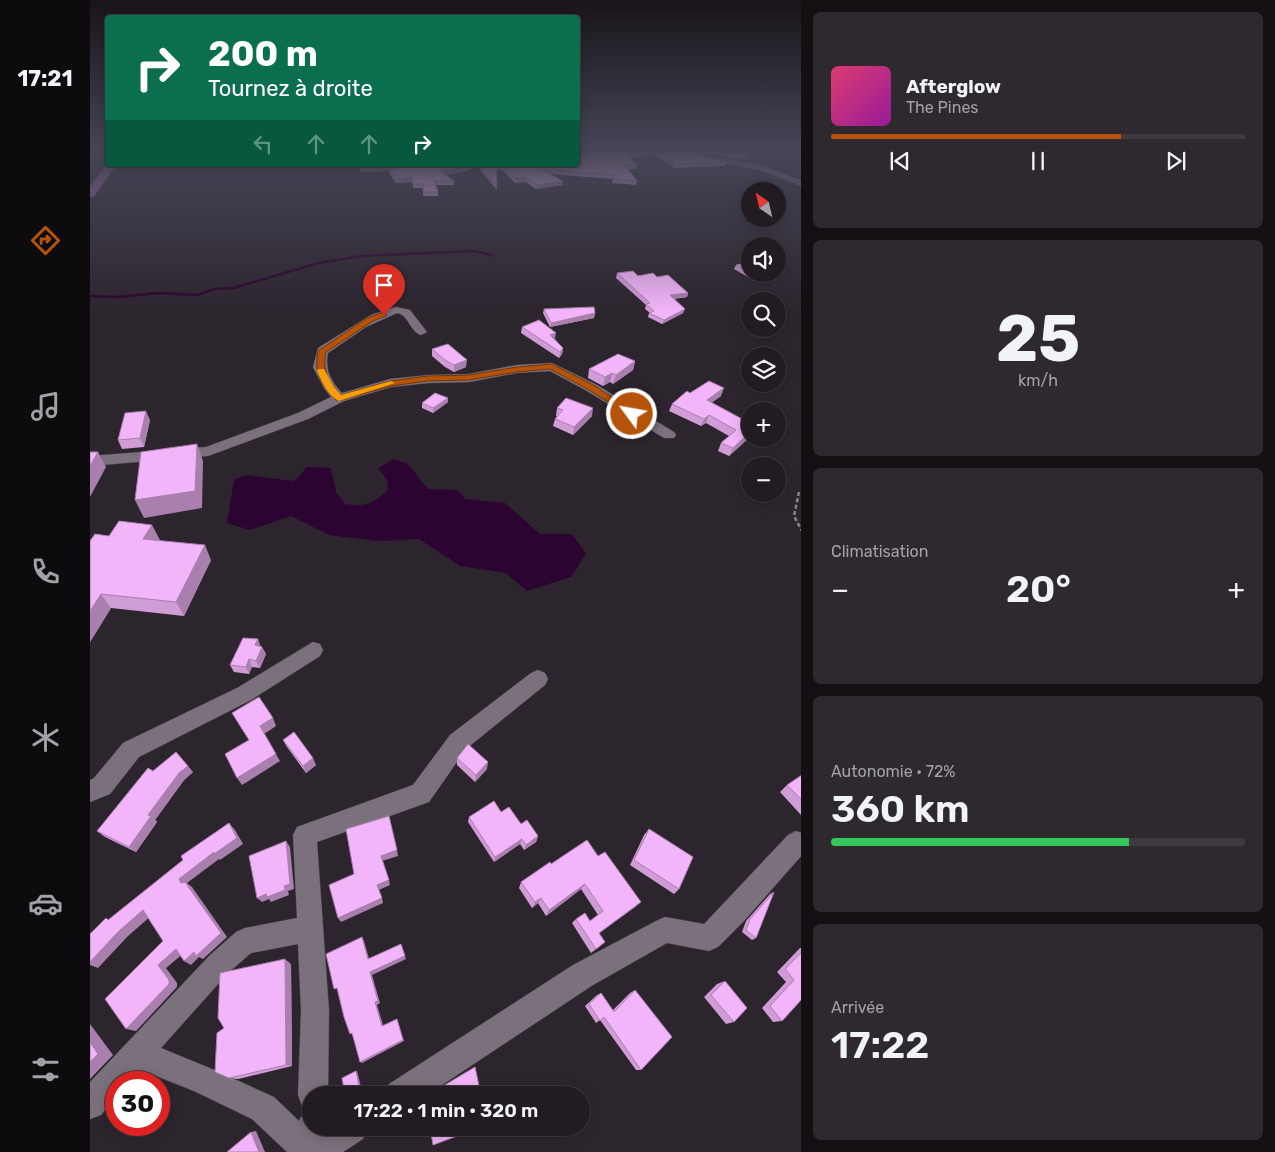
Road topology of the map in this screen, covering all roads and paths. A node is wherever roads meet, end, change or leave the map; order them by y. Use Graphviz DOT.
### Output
graph roads {
  1 [pos="421,332"];
  2 [pos="339,398"];
  3 [pos="669,435"];
  4 [pos="90,461"];
  5 [pos="799,492"];
  6 [pos="801,531"];
  7 [pos="313,650"];
  8 [pos="538,679"];
  9 [pos="90,790"];
  10 [pos="796,843"];
  11 [pos="311,928"];
  12 [pos="137,1054"];
  13 [pos="313,1086"];
  14 [pos="414,1086"];
  15 [pos="90,1104"];
  16 [pos="312,1136"];
  17 [pos="339,1136"];
  18 [pos="312,1152"];
  1 -- 2 [label="street"];
  2 -- 3 [label="street"];
  2 -- 4 [label="street"];
  5 -- 6 [label="path"];
  7 -- 9 [label="street"];
  8 -- 11 [label="street"];
  10 -- 14 [label="street"];
  11 -- 12 [label="street"];
  11 -- 13 [label="street"];
  12 -- 15 [label="street"];
  12 -- 18 [label="street"];
  16 -- 18 [label="street"];
  17 -- 18 [label="street"];
}
